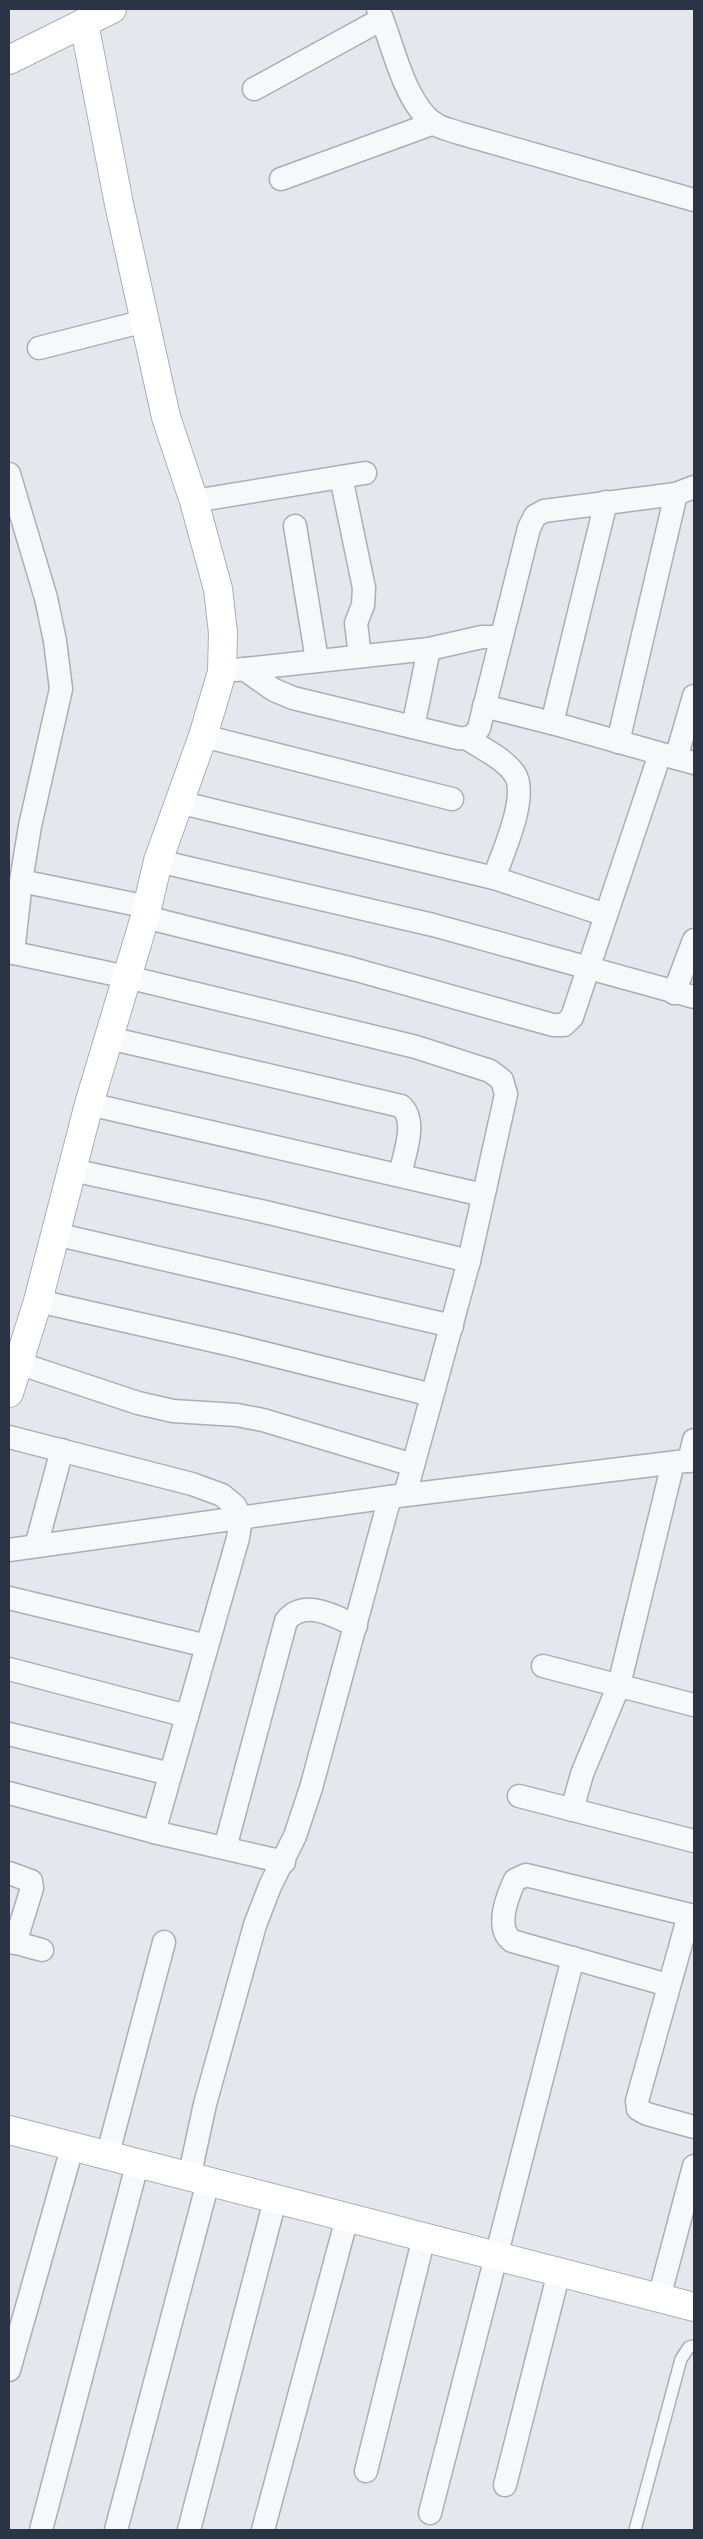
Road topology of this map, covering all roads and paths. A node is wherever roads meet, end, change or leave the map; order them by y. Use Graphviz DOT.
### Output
graph roads {
  1 [pos="97,14"];
  2 [pos="380,14"];
  3 [pos="9,60"];
  4 [pos="254,90"];
  5 [pos="434,123"];
  6 [pos="281,179"];
  7 [pos="694,200"];
  8 [pos="145,321"];
  9 [pos="39,348"];
  10 [pos="365,473"];
  11 [pos="9,474"];
  12 [pos="340,477"];
  13 [pos="685,490"];
  14 [pos="194,501"];
  15 [pos="606,502"];
  16 [pos="295,526"];
  17 [pos="501,637"];
  18 [pos="429,649"];
  19 [pos="360,656"];
  20 [pos="317,660"];
  21 [pos="233,670"];
  22 [pos="694,696"];
  23 [pos="484,706"];
  24 [pos="552,723"];
  25 [pos="413,727"];
  26 [pos="203,736"];
  27 [pos="468,739"];
  28 [pos="618,742"];
  29 [pos="677,758"];
  30 [pos="452,799"];
  31 [pos="178,802"];
  32 [pos="158,861"];
  33 [pos="494,878"];
  34 [pos="21,881"];
  35 [pos="147,912"];
  36 [pos="606,915"];
  37 [pos="694,940"];
  38 [pos="11,953"];
  39 [pos="588,968"];
  40 [pos="127,977"];
  41 [pos="684,995"];
  42 [pos="109,1038"];
  43 [pos="89,1104"];
  44 [pos="72,1170"];
  45 [pos="400,1174"];
  46 [pos="483,1195"];
  47 [pos="56,1234"];
  48 [pos="469,1261"];
  49 [pos="38,1301"];
  50 [pos="452,1326"];
  51 [pos="17,1346"];
  52 [pos="9,1393"];
  53 [pos="432,1395"];
  54 [pos="9,1437"];
  55 [pos="62,1450"];
  56 [pos="688,1456"];
  57 [pos="414,1465"];
  58 [pos="398,1496"];
  59 [pos="240,1518"];
  60 [pos="36,1546"];
  61 [pos="9,1550"];
  62 [pos="9,1598"];
  63 [pos="356,1626"];
  64 [pos="207,1646"];
  65 [pos="543,1666"];
  66 [pos="9,1669"];
  67 [pos="619,1685"];
  68 [pos="694,1705"];
  69 [pos="187,1716"];
  70 [pos="9,1734"];
  71 [pos="170,1774"];
  72 [pos="9,1793"];
  73 [pos="519,1796"];
  74 [pos="572,1810"];
  75 [pos="154,1832"];
  76 [pos="694,1841"];
  77 [pos="225,1848"];
  78 [pos="284,1862"];
  79 [pos="9,1873"];
  80 [pos="692,1916"];
  81 [pos="12,1942"];
  82 [pos="164,1942"];
  83 [pos="42,1950"];
  84 [pos="573,1958"];
  85 [pos="668,1985"];
  86 [pos="694,2127"];
  87 [pos="9,2130"];
  88 [pos="72,2148"];
  89 [pos="108,2157"];
  90 [pos="137,2165"];
  91 [pos="694,2166"];
  92 [pos="198,2180"];
  93 [pos="276,2200"];
  94 [pos="347,2218"];
  95 [pos="424,2237"];
  96 [pos="496,2255"];
  97 [pos="560,2272"];
  98 [pos="659,2298"];
  99 [pos="694,2307"];
  100 [pos="694,2346"];
  101 [pos="9,2370"];
  102 [pos="366,2472"];
  103 [pos="505,2485"];
  104 [pos="430,2513"];
  105 [pos="41,2530"];
  106 [pos="116,2530"];
  107 [pos="189,2530"];
  108 [pos="263,2530"];
  109 [pos="635,2530"];
  1 -- 3 [label="street"];
  1 -- 8 [label="street"];
  2 -- 4 [label="street"];
  2 -- 5 [label="street"];
  5 -- 6 [label="street"];
  5 -- 7 [label="street"];
  8 -- 9 [label="street"];
  8 -- 14 [label="street"];
  10 -- 12 [label="street"];
  11 -- 34 [label="street"];
  12 -- 14 [label="street"];
  12 -- 19 [label="street"];
  13 -- 15 [label="street"];
  13 -- 28 [label="street"];
  14 -- 21 [label="street"];
  15 -- 17 [label="street"];
  15 -- 24 [label="street"];
  16 -- 20 [label="street"];
  17 -- 18 [label="street"];
  17 -- 23 [label="street"];
  18 -- 19 [label="street"];
  18 -- 25 [label="street"];
  19 -- 20 [label="street"];
  20 -- 21 [label="street"];
  21 -- 25 [label="street"];
  21 -- 26 [label="street"];
  22 -- 29 [label="street"];
  23 -- 24 [label="street"];
  23 -- 27 [label="street"];
  24 -- 28 [label="street"];
  25 -- 27 [label="street"];
  26 -- 30 [label="street"];
  26 -- 31 [label="street"];
  27 -- 33 [label="street"];
  28 -- 29 [label="street"];
  29 -- 36 [label="street"];
  31 -- 32 [label="street"];
  31 -- 33 [label="street"];
  32 -- 35 [label="street"];
  32 -- 39 [label="street"];
  33 -- 36 [label="street"];
  34 -- 35 [label="street"];
  34 -- 38 [label="street"];
  35 -- 39 [label="street"];
  35 -- 40 [label="street"];
  36 -- 39 [label="street"];
  37 -- 41 [label="street"];
  38 -- 40 [label="street"];
  39 -- 41 [label="street"];
  40 -- 42 [label="street"];
  40 -- 46 [label="street"];
  42 -- 43 [label="street"];
  42 -- 45 [label="street"];
  43 -- 44 [label="street"];
  43 -- 45 [label="street"];
  44 -- 47 [label="street"];
  44 -- 48 [label="street"];
  45 -- 46 [label="street"];
  46 -- 48 [label="street"];
  47 -- 49 [label="street"];
  47 -- 50 [label="street"];
  48 -- 50 [label="street"];
  49 -- 51 [label="street"];
  49 -- 53 [label="street"];
  50 -- 53 [label="street"];
  51 -- 52 [label="street"];
  51 -- 57 [label="street"];
  53 -- 57 [label="street"];
  54 -- 55 [label="street"];
  55 -- 59 [label="street"];
  55 -- 60 [label="street"];
  56 -- 58 [label="street"];
  56 -- 67 [label="street"];
  57 -- 58 [label="street"];
  58 -- 59 [label="street"];
  58 -- 63 [label="street"];
  59 -- 60 [label="street"];
  59 -- 64 [label="street"];
  60 -- 61 [label="street"];
  62 -- 64 [label="street"];
  63 -- 77 [label="street"];
  63 -- 78 [label="street"];
  64 -- 69 [label="street"];
  65 -- 67 [label="street"];
  66 -- 69 [label="street"];
  67 -- 68 [label="street"];
  67 -- 74 [label="street"];
  69 -- 71 [label="street"];
  70 -- 71 [label="street"];
  71 -- 75 [label="street"];
  72 -- 75 [label="street"];
  73 -- 74 [label="street"];
  74 -- 76 [label="street"];
  75 -- 77 [label="street"];
  77 -- 78 [label="street"];
  78 -- 92 [label="street"];
  79 -- 81 [label="street"];
  80 -- 84 [label="street"];
  80 -- 85 [label="street"];
  81 -- 83 [label="street"];
  82 -- 89 [label="street"];
  84 -- 85 [label="street"];
  84 -- 96 [label="street"];
  85 -- 86 [label="street"];
  87 -- 88 [label="street"];
  88 -- 89 [label="street"];
  88 -- 101 [label="street"];
  89 -- 90 [label="street"];
  90 -- 92 [label="street"];
  90 -- 105 [label="street"];
  91 -- 98 [label="street"];
  92 -- 93 [label="street"];
  92 -- 106 [label="street"];
  93 -- 94 [label="street"];
  93 -- 107 [label="street"];
  94 -- 95 [label="street"];
  94 -- 108 [label="street"];
  95 -- 96 [label="street"];
  95 -- 102 [label="street"];
  96 -- 97 [label="street"];
  96 -- 104 [label="street"];
  97 -- 98 [label="street"];
  97 -- 103 [label="street"];
  98 -- 99 [label="street"];
  100 -- 109 [label="lane"];
}
